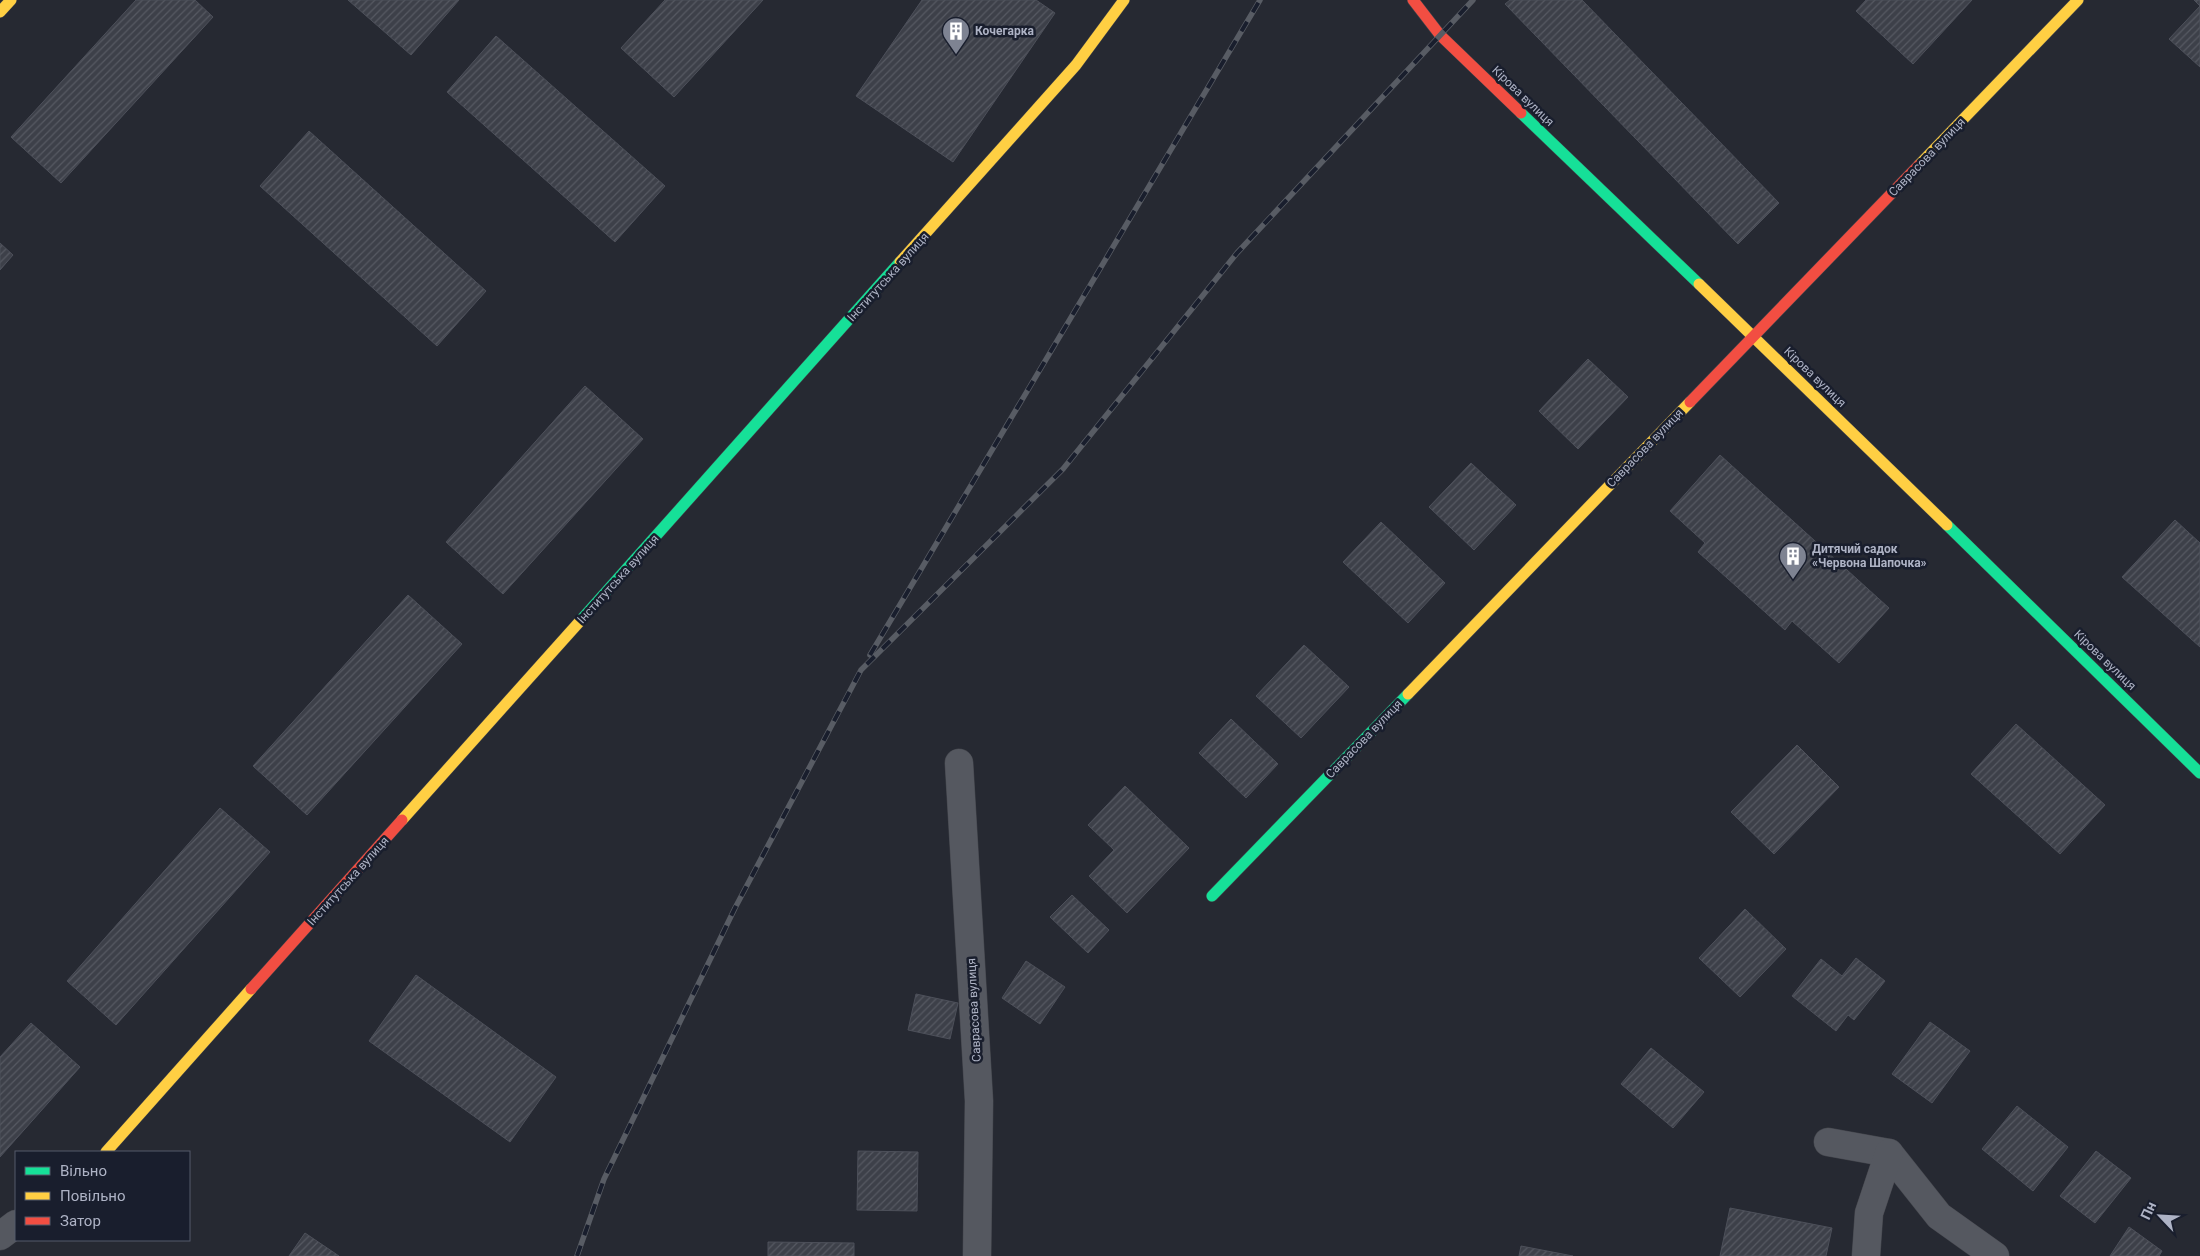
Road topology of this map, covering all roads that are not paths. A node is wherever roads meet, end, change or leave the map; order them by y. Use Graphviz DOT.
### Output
graph roads {
  1 [pos="10,0"];
  2 [pos="1124,0"];
  3 [pos="1412,0"];
  4 [pos="2078,0"];
  5 [pos="0,12"];
  6 [pos="1753,336"];
  7 [pos="959,763"];
  8 [pos="2200,773"];
  9 [pos="1212,896"];
  10 [pos="1828,1142"];
  11 [pos="107,1151"];
  12 [pos="1889,1153"];
  13 [pos="15,1225"];
  14 [pos="0,1236"];
  15 [pos="976,1256"];
  16 [pos="1866,1256"];
  17 [pos="1995,1256"];
  1 -- 5 [label="street"];
  2 -- 11 [label="street, Інститутська вулиця"];
  3 -- 6 [label="street, Кірова вулиця"];
  4 -- 6 [label="street, Саврасова вулиця"];
  6 -- 8 [label="street, Кірова вулиця"];
  6 -- 9 [label="street, Саврасова вулиця"];
  7 -- 15 [label="street, Саврасова вулиця"];
  10 -- 12 [label="street"];
  12 -- 16 [label="street"];
  12 -- 17 [label="street"];
  13 -- 14 [label="street"];
}
